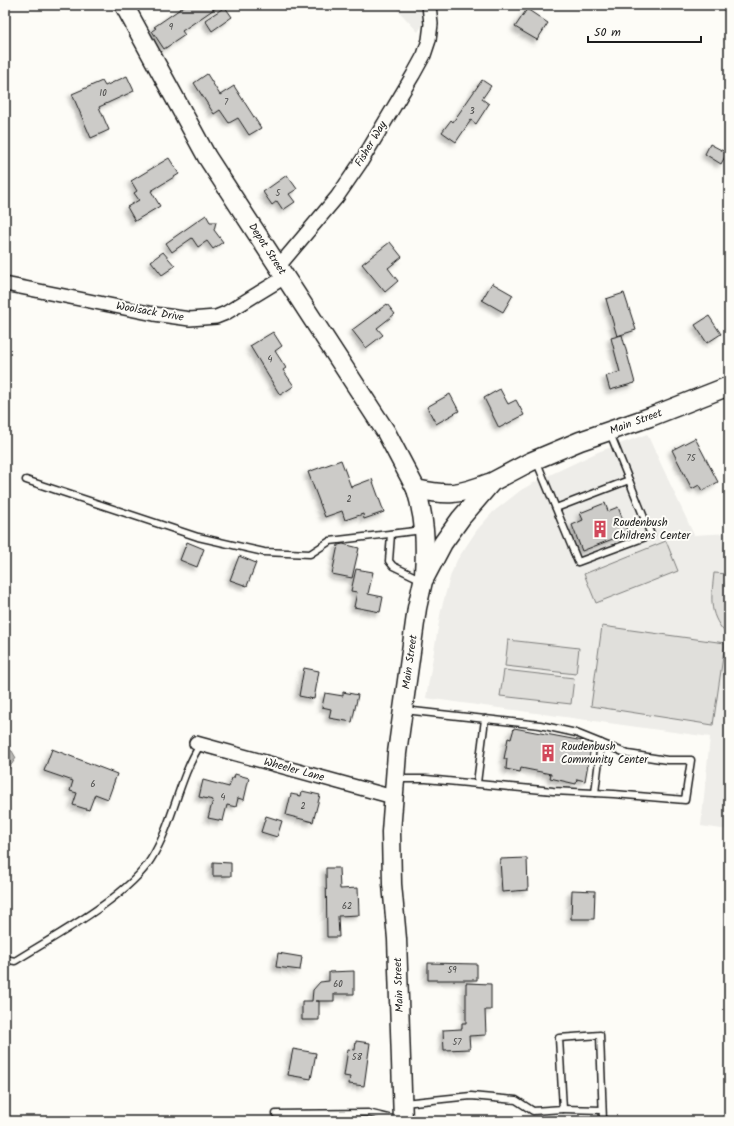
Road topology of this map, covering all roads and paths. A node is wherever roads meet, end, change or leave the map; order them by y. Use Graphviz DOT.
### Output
graph roads {
  1 [pos="124,5"];
  2 [pos="429,5"];
  3 [pos="282,272"];
  4 [pos="5,284"];
  5 [pos="729,386"];
  6 [pos="610,431"];
  7 [pos="536,459"];
  8 [pos="26,480"];
  9 [pos="629,480"];
  10 [pos="492,482"];
  11 [pos="416,489"];
  12 [pos="556,508"];
  13 [pos="425,529"];
  14 [pos="391,534"];
  15 [pos="423,581"];
  16 [pos="403,710"];
  17 [pos="485,719"];
  18 [pos="601,743"];
  19 [pos="198,744"];
  20 [pos="395,779"];
  21 [pos="477,783"];
  22 [pos="595,793"];
  23 [pos="393,797"];
  24 [pos="5,958"];
  25 [pos="402,1103"];
  26 [pos="563,1109"];
  27 [pos="602,1110"];
  28 [pos="276,1114"];
  29 [pos="402,1121"];
  30 [pos="603,1121"];
  1 -- 3 [label="main road, Depot Street"];
  2 -- 3 [label="street, Fisher Way"];
  3 -- 4 [label="street, Woolsack Drive"];
  3 -- 11 [label="main road, Depot Street"];
  5 -- 6 [label="main road, Main Street"];
  6 -- 7 [label="main road, Main Street"];
  6 -- 9 [label="lane"];
  7 -- 10 [label="main road, Main Street"];
  7 -- 12 [label="lane"];
  8 -- 14 [label="lane"];
  9 -- 12 [label="lane"];
  9 -- 12 [label="lane"];
  10 -- 11 [label="main road"];
  10 -- 15 [label="main road, Main Street"];
  11 -- 13 [label="main road, Depot Street"];
  13 -- 14 [label="lane"];
  13 -- 15 [label="main road, Depot Street"];
  14 -- 15 [label="lane"];
  15 -- 16 [label="main road, Main Street"];
  16 -- 17 [label="lane"];
  16 -- 20 [label="main road, Main Street"];
  17 -- 18 [label="lane"];
  17 -- 21 [label="lane"];
  18 -- 22 [label="lane"];
  18 -- 22 [label="lane"];
  19 -- 23 [label="street, Wheeler Lane"];
  19 -- 24 [label="lane"];
  20 -- 21 [label="lane"];
  20 -- 23 [label="main road, Main Street"];
  21 -- 22 [label="lane"];
  23 -- 25 [label="main road, Main Street"];
  25 -- 26 [label="lane"];
  25 -- 29 [label="main road, Main Street"];
  26 -- 27 [label="lane"];
  26 -- 27 [label="lane"];
  27 -- 30 [label="lane"];
  28 -- 29 [label="lane"];
}
